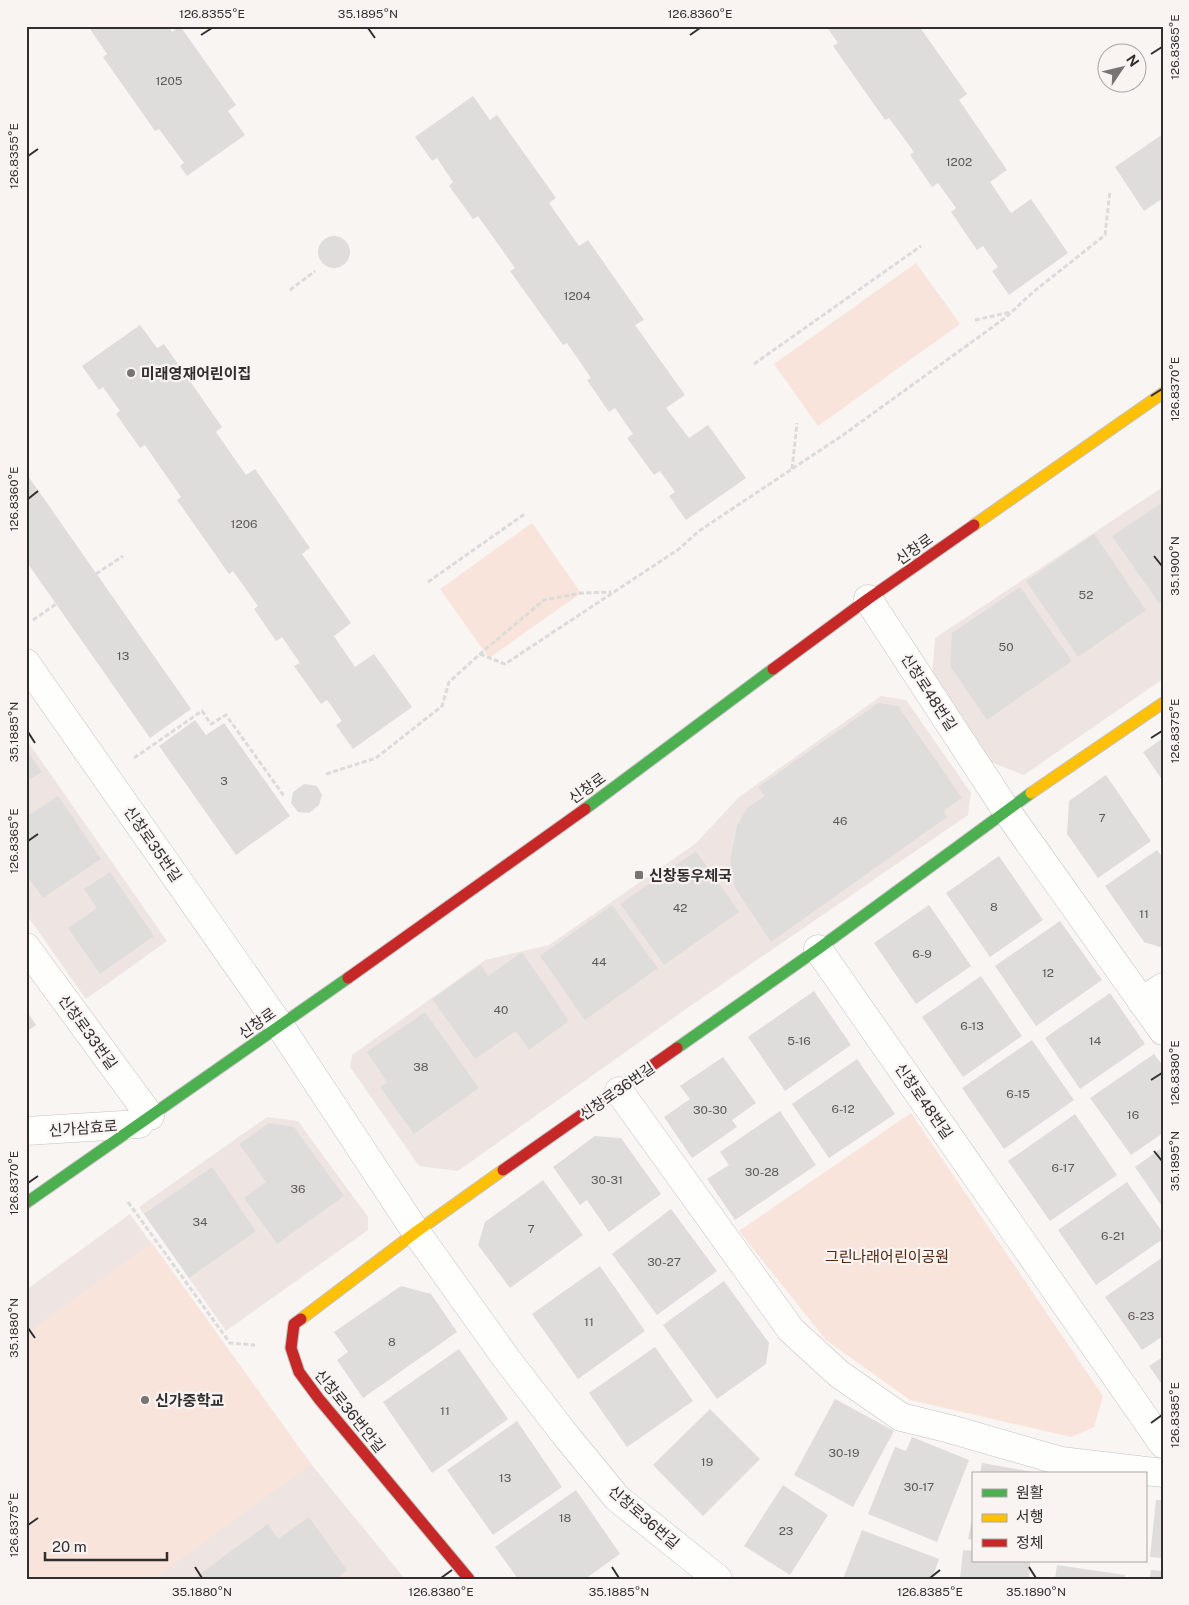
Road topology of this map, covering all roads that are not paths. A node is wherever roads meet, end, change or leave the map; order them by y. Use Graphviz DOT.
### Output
graph roads {
  1 [pos="1163,393"];
  2 [pos="868,599"];
  3 [pos="26,663"];
  4 [pos="1163,703"];
  5 [pos="1006,810"];
  6 [pos="26,947"];
  7 [pos="818,949"];
  8 [pos="1152,994"];
  9 [pos="280,1026"];
  10 [pos="1163,1031"];
  11 [pos="619,1091"];
  12 [pos="145,1120"];
  13 [pos="26,1131"];
  14 [pos="26,1203"];
  15 [pos="416,1232"];
  16 [pos="1163,1444"];
  17 [pos="1163,1473"];
  18 [pos="469,1579"];
  19 [pos="718,1579"];
  1 -- 2 [label="street, 신창로"];
  2 -- 5 [label="street, 신창로48번길"];
  2 -- 9 [label="street, 신창로"];
  3 -- 9 [label="street, 신창로35번길"];
  4 -- 5 [label="street"];
  5 -- 7 [label="street"];
  5 -- 8 [label="street, 신창로48번길"];
  6 -- 12 [label="street, 신창로33번길"];
  7 -- 11 [label="street, 신창로36번길"];
  7 -- 16 [label="street, 신창로48번길"];
  8 -- 10 [label="street, 신창로48번길"];
  9 -- 12 [label="street, 신창로"];
  9 -- 15 [label="street, 신창로36번길"];
  11 -- 15 [label="street, 신창로36번길"];
  11 -- 17 [label="street"];
  12 -- 13 [label="street, 신가삼효로"];
  12 -- 14 [label="street, 신창로"];
  15 -- 18 [label="street, 신창로36번안길"];
  15 -- 19 [label="street, 신창로36번길"];
}
